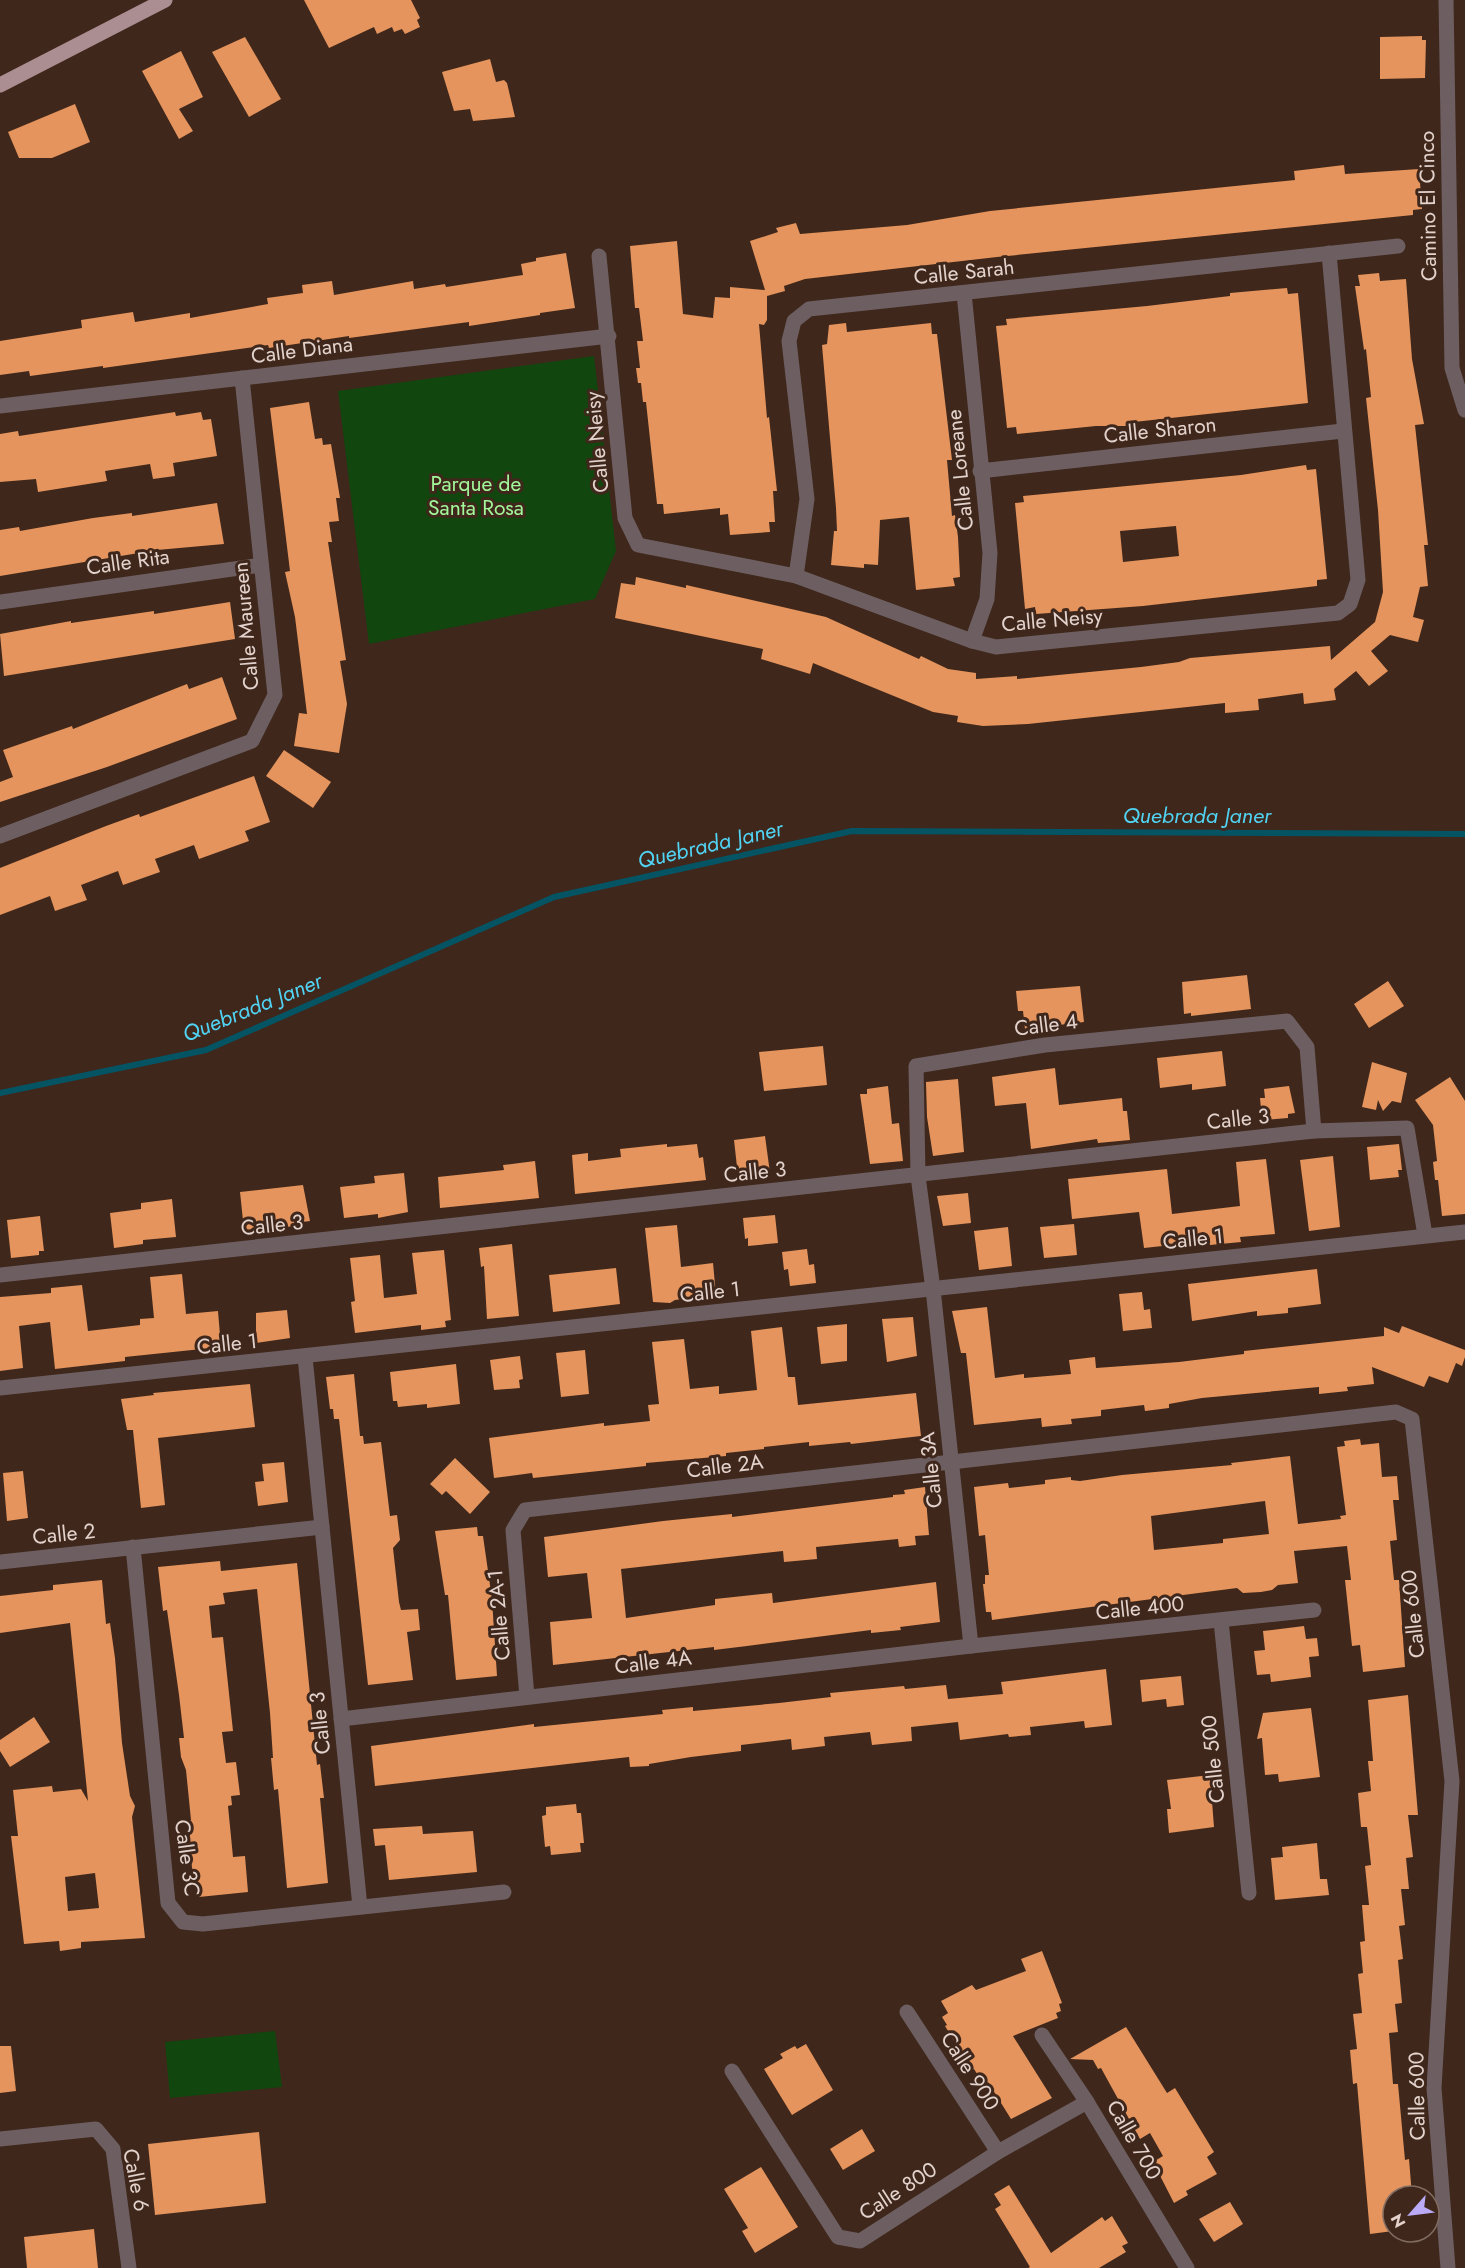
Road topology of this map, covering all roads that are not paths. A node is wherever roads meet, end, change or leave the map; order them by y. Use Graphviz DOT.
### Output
graph roads {
  1 [pos="165,0"];
  2 [pos="1446,0"];
  3 [pos="0,85"];
  4 [pos="1398,246"];
  5 [pos="1329,254"];
  6 [pos="599,256"];
  7 [pos="964,293"];
  8 [pos="609,336"];
  9 [pos="242,378"];
  10 [pos="0,406"];
  11 [pos="1465,410"];
  12 [pos="1343,431"];
  13 [pos="980,471"];
  14 [pos="261,565"];
  15 [pos="796,576"];
  16 [pos="0,602"];
  17 [pos="972,641"];
  18 [pos="0,836"];
  19 [pos="1314,1131"];
  20 [pos="918,1176"];
  21 [pos="1465,1232"];
  22 [pos="1425,1235"];
  23 [pos="0,1275"];
  24 [pos="933,1289"];
  25 [pos="305,1357"];
  26 [pos="0,1388"];
  27 [pos="952,1462"];
  28 [pos="322,1527"];
  29 [pos="513,1530"];
  30 [pos="133,1547"];
  31 [pos="0,1562"];
  32 [pos="1314,1610"];
  33 [pos="1221,1621"];
  34 [pos="970,1646"];
  35 [pos="527,1697"];
  36 [pos="341,1719"];
  37 [pos="504,1892"];
  38 [pos="1249,1893"];
  39 [pos="360,1907"];
  40 [pos="907,2012"];
  41 [pos="1042,2035"];
  42 [pos="732,2071"];
  43 [pos="1087,2102"];
  44 [pos="0,2139"];
  45 [pos="998,2152"];
  46 [pos="129,2268"];
  47 [pos="1187,2268"];
  48 [pos="1448,2268"];
  1 -- 3 [label="main road"];
  2 -- 11 [label="street, Camino El Cinco"];
  4 -- 5 [label="street, Calle Sarah"];
  5 -- 7 [label="street, Calle Sarah"];
  5 -- 12 [label="street, Calle Neisy"];
  6 -- 8 [label="street, Calle Neisy"];
  7 -- 13 [label="street, Calle Loreane"];
  7 -- 15 [label="street, Calle Sarah"];
  8 -- 9 [label="street, Calle Diana"];
  8 -- 15 [label="street, Calle Neisy"];
  9 -- 10 [label="street, Calle Diana"];
  9 -- 14 [label="street, Calle Maureen"];
  12 -- 13 [label="street, Calle Sharon"];
  12 -- 17 [label="street, Calle Neisy"];
  13 -- 17 [label="street, Calle Loreane"];
  14 -- 16 [label="street, Calle Rita"];
  14 -- 18 [label="street, Calle Maureen"];
  15 -- 17 [label="street, Calle Neisy"];
  19 -- 20 [label="street, Calle 3"];
  19 -- 20 [label="street, Calle 4"];
  19 -- 22 [label="street, Calle 3"];
  20 -- 23 [label="street, Calle 3"];
  20 -- 24 [label="street, Calle 4"];
  21 -- 22 [label="street, Calle 1"];
  22 -- 24 [label="street, Calle 1"];
  24 -- 25 [label="street, Calle 1"];
  24 -- 27 [label="street, Calle 3A"];
  25 -- 26 [label="street, Calle 1"];
  25 -- 28 [label="street, Calle 3"];
  27 -- 29 [label="street, Calle 2A"];
  27 -- 34 [label="street, Calle 3A"];
  27 -- 48 [label="street, Calle 600"];
  28 -- 30 [label="street, Calle 2"];
  28 -- 36 [label="street, Calle 3"];
  29 -- 35 [label="street, Calle 2A-1"];
  30 -- 31 [label="street, Calle 2"];
  30 -- 39 [label="street, Calle 3C"];
  32 -- 33 [label="street, Calle 400"];
  33 -- 34 [label="street, Calle 400"];
  33 -- 38 [label="street, Calle 500"];
  34 -- 35 [label="street, Calle 4A"];
  35 -- 36 [label="street, Calle 4A"];
  36 -- 39 [label="street, Calle 3"];
  37 -- 39 [label="street, Calle 3C"];
  40 -- 45 [label="street, Calle 900"];
  41 -- 43 [label="street, Calle 700"];
  42 -- 45 [label="street, Calle 800"];
  43 -- 45 [label="street, Calle 800"];
  43 -- 47 [label="street, Calle 700"];
  44 -- 46 [label="street, Calle 6"];
}
